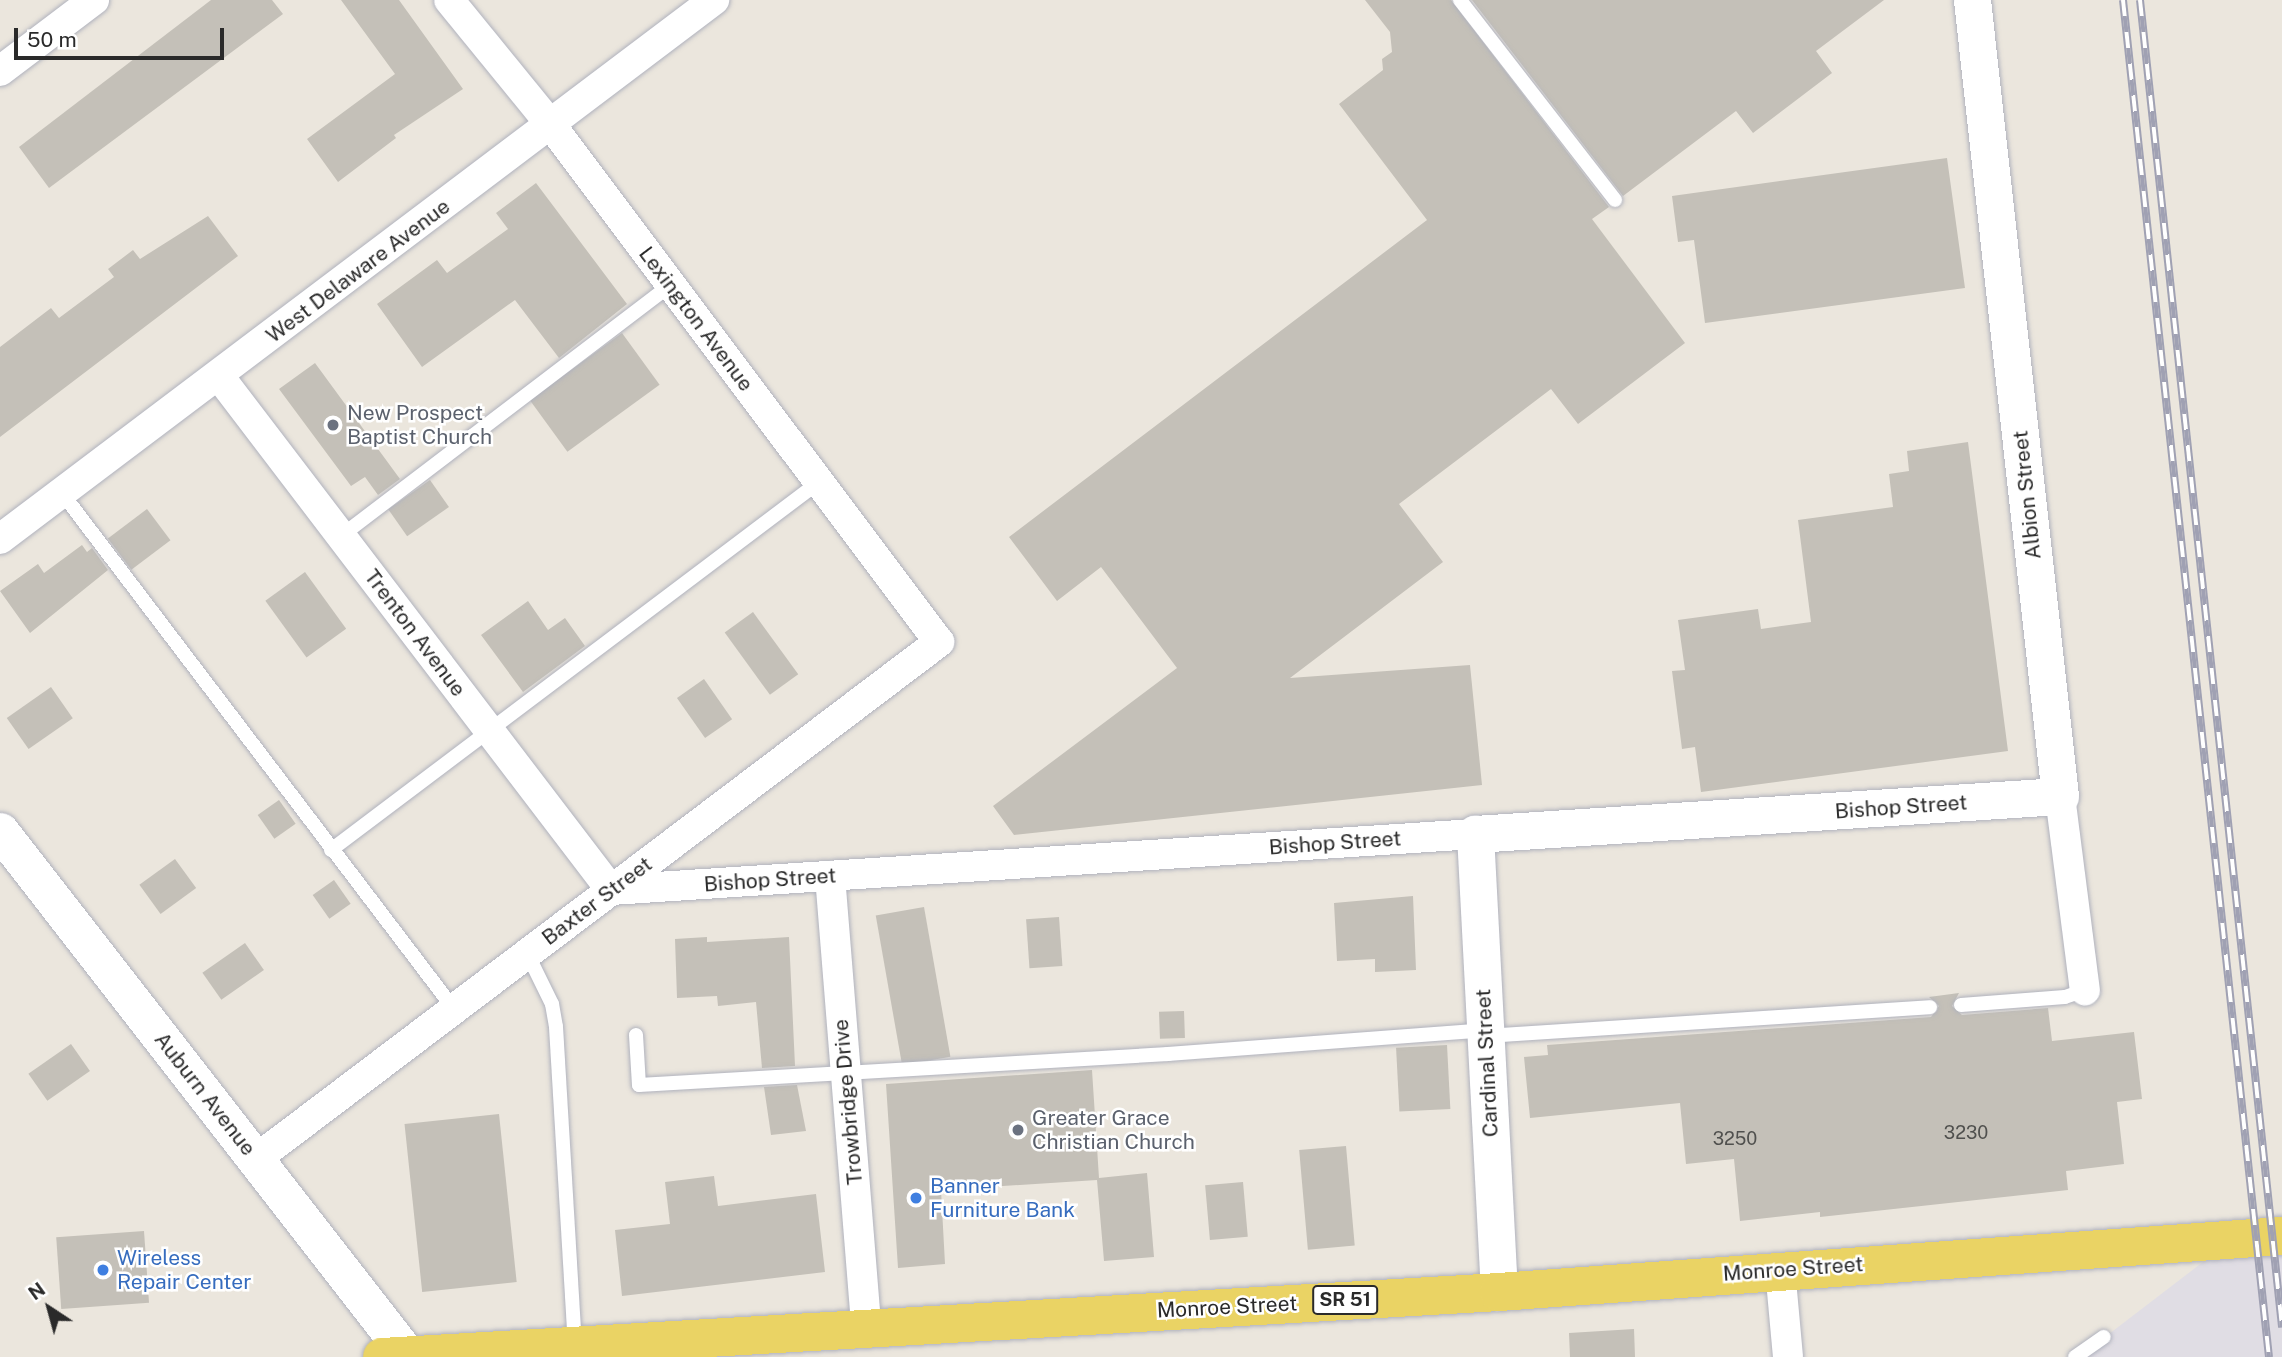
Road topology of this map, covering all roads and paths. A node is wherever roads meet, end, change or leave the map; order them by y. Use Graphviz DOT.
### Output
graph roads {
  1 [pos="93,0"];
  2 [pos="449,0"];
  3 [pos="714,0"];
  4 [pos="1460,0"];
  5 [pos="1972,0"];
  6 [pos="0,71"];
  7 [pos="551,125"];
  8 [pos="1615,200"];
  9 [pos="670,285"];
  10 [pos="219,376"];
  11 [pos="819,482"];
  12 [pos="62,493"];
  13 [pos="341,536"];
  14 [pos="0,539"];
  15 [pos="939,642"];
  16 [pos="488,729"];
  17 [pos="2060,796"];
  18 [pos="0,831"];
  19 [pos="1475,834"];
  20 [pos="331,850"];
  21 [pos="830,876"];
  22 [pos="611,890"];
  23 [pos="527,953"];
  24 [pos="2085,990"];
  25 [pos="1961,1005"];
  26 [pos="1930,1007"];
  27 [pos="454,1009"];
  28 [pos="1485,1033"];
  29 [pos="636,1035"];
  30 [pos="846,1074"];
  31 [pos="256,1159"];
  32 [pos="2282,1236"];
  33 [pos="1780,1269"];
  34 [pos="1499,1292"];
  35 [pos="866,1327"];
  36 [pos="2104,1337"];
  37 [pos="575,1345"];
  38 [pos="401,1357"];
  39 [pos="1788,1357"];
  40 [pos="2075,1357"];
  1 -- 6 [label="street"];
  2 -- 7 [label="street, Lexington Avenue"];
  3 -- 7 [label="street, West Delaware Avenue"];
  4 -- 8 [label="lane"];
  5 -- 17 [label="street, Albion Street"];
  7 -- 9 [label="street, Lexington Avenue"];
  7 -- 10 [label="street, West Delaware Avenue"];
  9 -- 11 [label="street, Lexington Avenue"];
  9 -- 13 [label="lane"];
  10 -- 12 [label="street, West Delaware Avenue"];
  10 -- 13 [label="street, Trenton Avenue"];
  11 -- 15 [label="street, Lexington Avenue"];
  11 -- 16 [label="lane"];
  12 -- 14 [label="street, West Delaware Avenue"];
  12 -- 20 [label="lane"];
  13 -- 16 [label="street, Trenton Avenue"];
  15 -- 22 [label="street, Baxter Street"];
  16 -- 20 [label="lane"];
  16 -- 22 [label="street, Trenton Avenue"];
  17 -- 19 [label="street, Bishop Street"];
  17 -- 24 [label="street, Albion Street"];
  18 -- 31 [label="street, Auburn Avenue"];
  19 -- 21 [label="street, Bishop Street"];
  19 -- 28 [label="street, Cardinal Street"];
  20 -- 27 [label="lane"];
  21 -- 22 [label="street, Bishop Street"];
  21 -- 30 [label="street, Trowbridge Drive"];
  22 -- 23 [label="street, Baxter Street"];
  23 -- 27 [label="street, Baxter Street"];
  23 -- 37 [label="lane"];
  24 -- 25 [label="lane"];
  26 -- 28 [label="lane"];
  27 -- 31 [label="street, Baxter Street"];
  28 -- 30 [label="lane"];
  28 -- 34 [label="street, Cardinal Street"];
  29 -- 30 [label="lane"];
  30 -- 35 [label="street, Trowbridge Drive"];
  31 -- 38 [label="street, Auburn Avenue"];
  32 -- 33 [label="main road, Monroe Street / SR 51"];
  33 -- 34 [label="main road, Monroe Street / SR 51"];
  33 -- 39 [label="street"];
  34 -- 35 [label="main road, Monroe Street / SR 51"];
  35 -- 37 [label="main road, Monroe Street / SR 51"];
  36 -- 40 [label="lane"];
  37 -- 38 [label="main road, Monroe Street / SR 51"];
}
